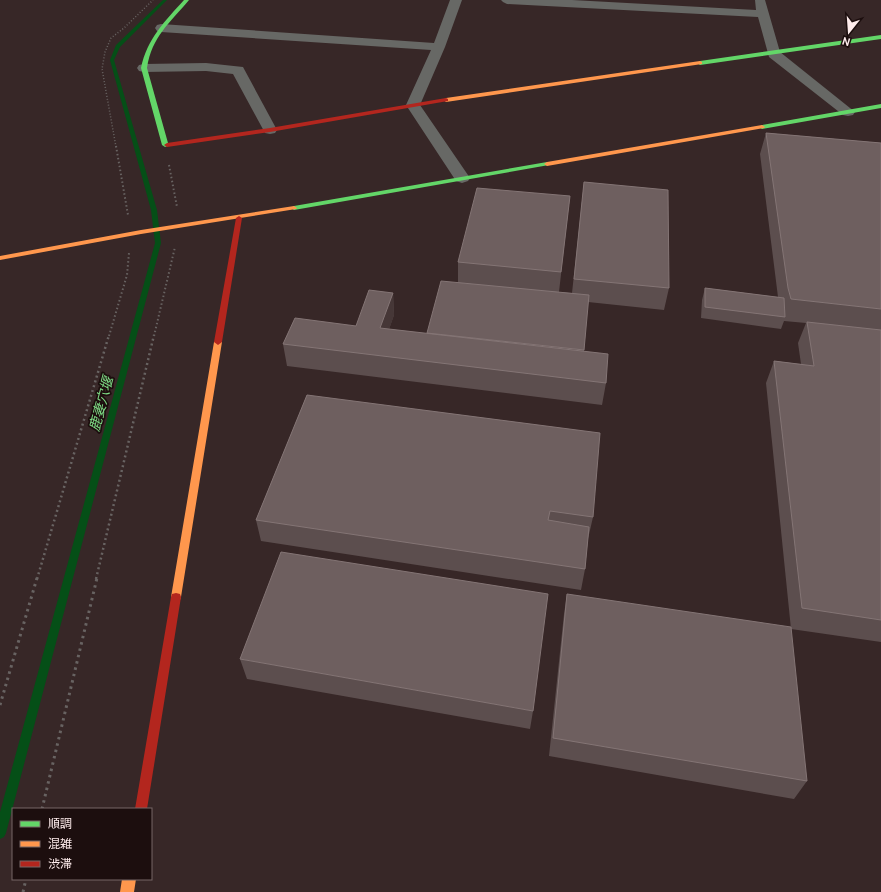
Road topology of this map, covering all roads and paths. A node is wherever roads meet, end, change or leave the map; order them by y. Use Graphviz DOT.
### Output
graph roads {
  1 [pos="153,0"];
  2 [pos="188,0"];
  3 [pos="456,0"];
  4 [pos="507,0"];
  5 [pos="760,0"];
  6 [pos="764,14"];
  7 [pos="161,28"];
  8 [pos="881,37"];
  9 [pos="439,47"];
  10 [pos="774,54"];
  11 [pos="144,68"];
  12 [pos="413,105"];
  13 [pos="881,106"];
  14 [pos="848,112"];
  15 [pos="270,130"];
  16 [pos="165,145"];
  17 [pos="462,178"];
  18 [pos="239,218"];
  19 [pos="180,226"];
  20 [pos="136,233"];
  21 [pos="0,258"];
  22 [pos="0,705"];
  23 [pos="42,808"];
  24 [pos="141,808"];
  25 [pos="26,880"];
  26 [pos="129,880"];
  27 [pos="23,892"];
  28 [pos="127,892"];
  1 -- 20 [label="path"];
  2 -- 7 [label="street"];
  3 -- 9 [label="street"];
  4 -- 6 [label="street"];
  5 -- 6 [label="street"];
  6 -- 10 [label="street"];
  7 -- 9 [label="street"];
  7 -- 11 [label="street"];
  8 -- 10 [label="street"];
  9 -- 12 [label="street"];
  10 -- 12 [label="street"];
  10 -- 14 [label="street"];
  11 -- 15 [label="street"];
  11 -- 16 [label="street"];
  12 -- 15 [label="street"];
  12 -- 17 [label="street"];
  13 -- 14 [label="street"];
  14 -- 17 [label="street"];
  15 -- 16 [label="street"];
  16 -- 19 [label="path"];
  17 -- 18 [label="street"];
  18 -- 19 [label="street"];
  18 -- 24 [label="street"];
  19 -- 20 [label="street"];
  19 -- 23 [label="path"];
  20 -- 21 [label="street"];
  20 -- 22 [label="path"];
  25 -- 27 [label="path"];
  26 -- 28 [label="street"];
}
